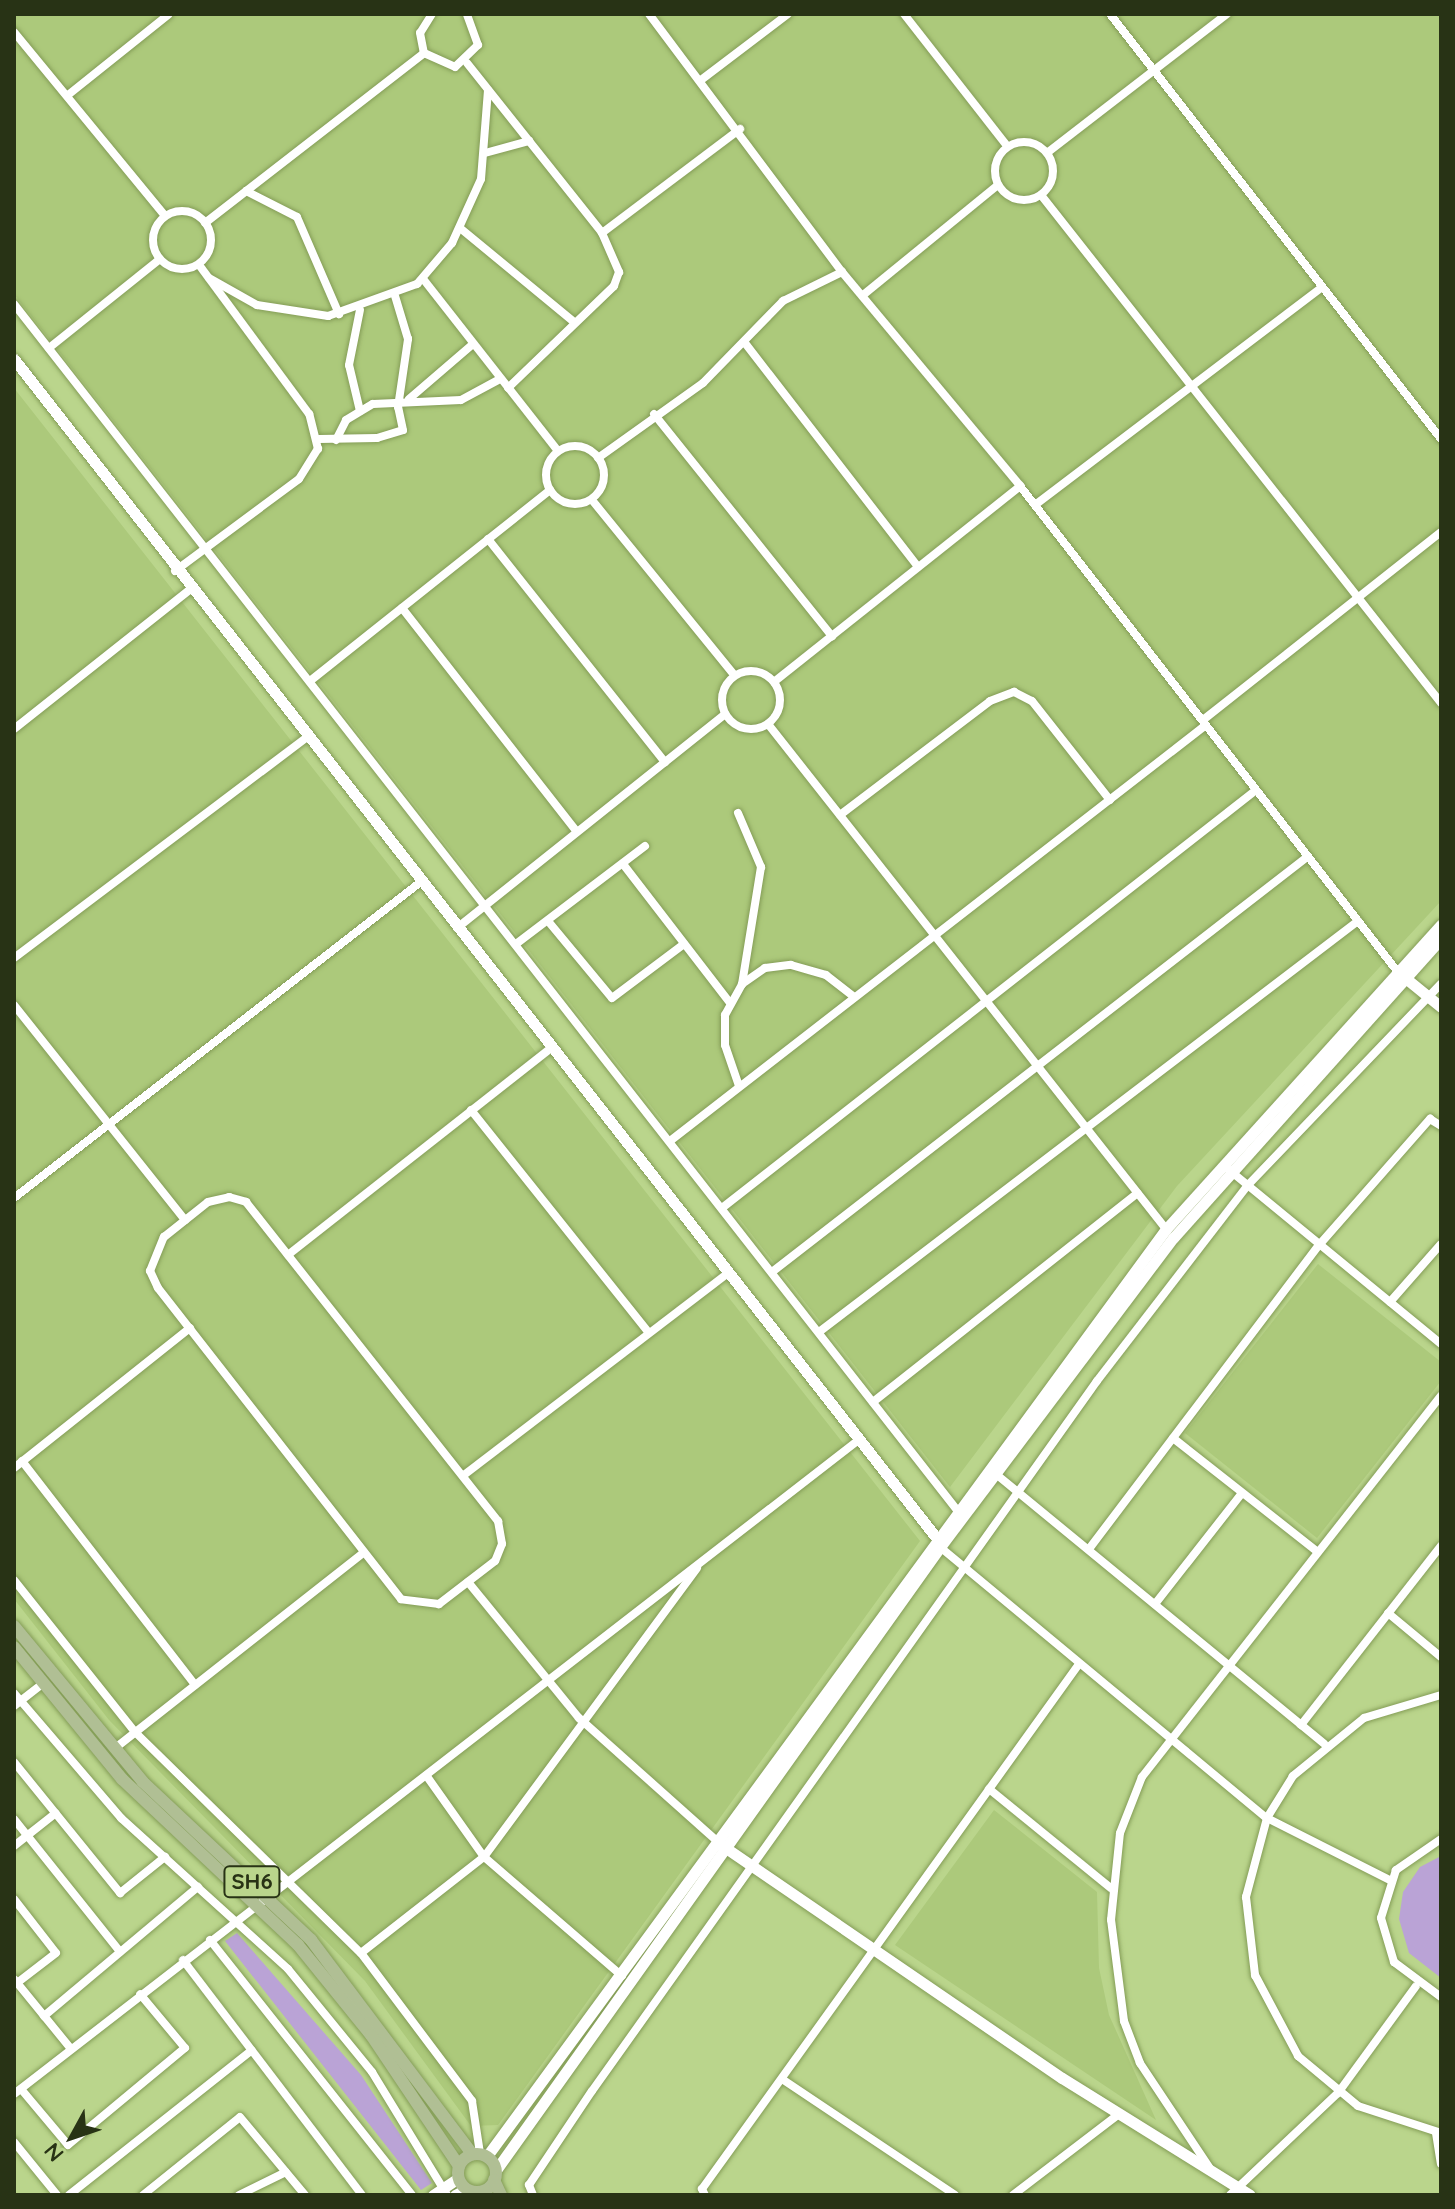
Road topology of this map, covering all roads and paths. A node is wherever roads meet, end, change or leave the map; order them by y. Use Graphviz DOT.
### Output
graph roads {
  1 [pos="169,14"];
  2 [pos="432,14"];
  3 [pos="481,14"];
  4 [pos="649,14"];
  5 [pos="788,14"];
  6 [pos="904,14"];
  7 [pos="1110,14"];
  8 [pos="1227,14"];
  9 [pos="470,17"];
  10 [pos="14,32"];
  11 [pos="424,53"];
  12 [pos="467,63"];
  13 [pos="1153,70"];
  14 [pos="701,80"];
  15 [pos="488,90"];
  16 [pos="68,95"];
  17 [pos="740,129"];
  18 [pos="529,141"];
  19 [pos="1007,146"];
  20 [pos="485,153"];
  21 [pos="1047,153"];
  22 [pos="998,185"];
  23 [pos="246,191"];
  24 [pos="1041,195"];
  25 [pos="165,216"];
  26 [pos="205,223"];
  27 [pos="460,228"];
  28 [pos="602,233"];
  29 [pos="160,259"];
  30 [pos="199,265"];
  31 [pos="842,272"];
  32 [pos="209,278"];
  33 [pos="424,280"];
  34 [pos="1322,287"];
  35 [pos="863,295"];
  36 [pos="395,296"];
  37 [pos="14,304"];
  38 [pos="360,310"];
  39 [pos="339,314"];
  40 [pos="573,321"];
  41 [pos="745,343"];
  42 [pos="473,344"];
  43 [pos="49,348"];
  44 [pos="14,359"];
  45 [pos="14,367"];
  46 [pos="500,379"];
  47 [pos="1192,386"];
  48 [pos="508,388"];
  49 [pos="404,399"];
  50 [pos="360,411"];
  51 [pos="654,414"];
  52 [pos="319,439"];
  53 [pos="1441,439"];
  54 [pos="336,440"];
  55 [pos="558,451"];
  56 [pos="598,458"];
  57 [pos="1020,486"];
  58 [pos="550,490"];
  59 [pos="592,500"];
  60 [pos="1035,505"];
  61 [pos="1441,532"];
  62 [pos="488,539"];
  63 [pos="204,547"];
  64 [pos="918,567"];
  65 [pos="176,570"];
  66 [pos="191,589"];
  67 [pos="1358,597"];
  68 [pos="402,608"];
  69 [pos="832,636"];
  70 [pos="734,675"];
  71 [pos="310,681"];
  72 [pos="774,682"];
  73 [pos="1441,703"];
  74 [pos="725,714"];
  75 [pos="1204,722"];
  76 [pos="768,724"];
  77 [pos="14,729"];
  78 [pos="307,738"];
  79 [pos="665,762"];
  80 [pos="1256,790"];
  81 [pos="1110,800"];
  82 [pos="738,813"];
  83 [pos="840,815"];
  84 [pos="577,832"];
  85 [pos="645,846"];
  86 [pos="1307,857"];
  87 [pos="623,864"];
  88 [pos="420,883"];
  89 [pos="486,905"];
  90 [pos="548,921"];
  91 [pos="1358,921"];
  92 [pos="1441,925"];
  93 [pos="456,928"];
  94 [pos="934,935"];
  95 [pos="1441,938"];
  96 [pos="516,944"];
  97 [pos="684,944"];
  98 [pos="14,958"];
  99 [pos="1400,974"];
  100 [pos="742,984"];
  101 [pos="1441,984"];
  102 [pos="854,997"];
  103 [pos="1427,998"];
  104 [pos="987,1002"];
  105 [pos="730,1003"];
  106 [pos="14,1005"];
  107 [pos="1441,1007"];
  108 [pos="550,1049"];
  109 [pos="1038,1066"];
  110 [pos="739,1086"];
  111 [pos="471,1110"];
  112 [pos="109,1125"];
  113 [pos="1085,1126"];
  114 [pos="1441,1126"];
  115 [pos="670,1141"];
  116 [pos="1226,1167"];
  117 [pos="1248,1185"];
  118 [pos="1138,1193"];
  119 [pos="14,1198"];
  120 [pos="722,1208"];
  121 [pos="185,1220"];
  122 [pos="1166,1229"];
  123 [pos="1320,1244"];
  124 [pos="1441,1244"];
  125 [pos="288,1255"];
  126 [pos="772,1272"];
  127 [pos="726,1274"];
  128 [pos="1390,1302"];
  129 [pos="190,1328"];
  130 [pos="819,1332"];
  131 [pos="649,1333"];
  132 [pos="1441,1344"];
  133 [pos="1441,1396"];
  134 [pos="873,1402"];
  135 [pos="1173,1438"];
  136 [pos="858,1441"];
  137 [pos="22,1461"];
  138 [pos="987,1467"];
  139 [pos="14,1468"];
  140 [pos="464,1475"];
  141 [pos="997,1475"];
  142 [pos="1020,1492"];
  143 [pos="1242,1493"];
  144 [pos="956,1509"];
  145 [pos="940,1544"];
  146 [pos="1441,1546"];
  147 [pos="1089,1549"];
  148 [pos="364,1552"];
  149 [pos="1318,1552"];
  150 [pos="702,1561"];
  151 [pos="965,1570"];
  152 [pos="14,1580"];
  153 [pos="468,1582"];
  154 [pos="1155,1604"];
  155 [pos="1388,1613"];
  156 [pos="14,1626"];
  157 [pos="14,1647"];
  158 [pos="1441,1657"];
  159 [pos="1079,1664"];
  160 [pos="1229,1665"];
  161 [pos="546,1681"];
  162 [pos="42,1684"];
  163 [pos="195,1685"];
  164 [pos="1441,1695"];
  165 [pos="16,1700"];
  166 [pos="586,1724"];
  167 [pos="1301,1725"];
  168 [pos="135,1732"];
  169 [pos="1171,1740"];
  170 [pos="1324,1744"];
  171 [pos="113,1750"];
  172 [pos="14,1762"];
  173 [pos="426,1775"];
  174 [pos="989,1789"];
  175 [pos="56,1813"];
  176 [pos="1267,1818"];
  177 [pos="14,1819"];
  178 [pos="28,1835"];
  179 [pos="1441,1839"];
  180 [pos="721,1844"];
  181 [pos="14,1846"];
  182 [pos="165,1857"];
  183 [pos="484,1857"];
  184 [pos="754,1867"];
  185 [pos="290,1879"];
  186 [pos="1390,1880"];
  187 [pos="198,1887"];
  188 [pos="1111,1888"];
  189 [pos="14,1899"];
  190 [pos="263,1900"];
  191 [pos="236,1920"];
  192 [pos="210,1940"];
  193 [pos="874,1949"];
  194 [pos="120,1952"];
  195 [pos="361,1953"];
  196 [pos="183,1960"];
  197 [pos="622,1976"];
  198 [pos="16,1981"];
  199 [pos="1416,1986"];
  200 [pos="140,1994"];
  201 [pos="1441,1997"];
  202 [pos="44,2016"];
  203 [pos="71,2049"];
  204 [pos="252,2050"];
  205 [pos="782,2079"];
  206 [pos="18,2092"];
  207 [pos="1338,2093"];
  208 [pos="1119,2114"];
  209 [pos="1439,2133"];
  210 [pos="14,2142"];
  211 [pos="480,2154"];
  212 [pos="1441,2164"];
  213 [pos="1212,2171"];
  214 [pos="286,2172"];
  215 [pos="495,2175"];
  216 [pos="458,2188"];
  217 [pos="1234,2192"];
  218 [pos="57,2195"];
  219 [pos="69,2195"];
  220 [pos="143,2195"];
  221 [pos="239,2195"];
  222 [pos="305,2195"];
  223 [pos="362,2195"];
  224 [pos="412,2195"];
  225 [pos="501,2195"];
  226 [pos="533,2195"];
  227 [pos="705,2195"];
  228 [pos="955,2195"];
  229 [pos="1013,2195"];
  230 [pos="1250,2195"];
  1 -- 16 [label="street"];
  2 -- 11 [label="street"];
  3 -- 9 [label="street"];
  4 -- 14 [label="street"];
  5 -- 14 [label="street"];
  6 -- 19 [label="street"];
  7 -- 13 [label="street"];
  8 -- 13 [label="street"];
  9 -- 12 [label="street"];
  10 -- 16 [label="street"];
  11 -- 12 [label="street"];
  11 -- 23 [label="street"];
  12 -- 15 [label="street"];
  13 -- 21 [label="street"];
  13 -- 34 [label="street"];
  14 -- 17 [label="street"];
  15 -- 18 [label="street"];
  15 -- 20 [label="street"];
  16 -- 25 [label="street"];
  17 -- 28 [label="street"];
  17 -- 31 [label="street"];
  18 -- 20 [label="street"];
  18 -- 28 [label="street"];
  19 -- 21 [label="street"];
  19 -- 22 [label="street"];
  20 -- 27 [label="street"];
  21 -- 24 [label="street"];
  22 -- 24 [label="street"];
  22 -- 35 [label="street"];
  23 -- 26 [label="street"];
  23 -- 39 [label="street"];
  24 -- 47 [label="street"];
  25 -- 26 [label="street"];
  25 -- 29 [label="street"];
  26 -- 30 [label="street"];
  27 -- 33 [label="street"];
  27 -- 40 [label="street"];
  28 -- 40 [label="street"];
  29 -- 30 [label="street"];
  29 -- 43 [label="street"];
  30 -- 32 [label="street"];
  31 -- 35 [label="street"];
  31 -- 41 [label="street"];
  32 -- 39 [label="street"];
  32 -- 52 [label="street"];
  33 -- 36 [label="street"];
  33 -- 42 [label="street"];
  34 -- 47 [label="street"];
  34 -- 53 [label="street"];
  35 -- 57 [label="street"];
  36 -- 38 [label="street"];
  36 -- 49 [label="street"];
  37 -- 43 [label="street"];
  38 -- 39 [label="street"];
  38 -- 50 [label="street"];
  40 -- 48 [label="street"];
  41 -- 51 [label="street"];
  41 -- 64 [label="street"];
  42 -- 46 [label="street"];
  42 -- 49 [label="street"];
  43 -- 63 [label="street"];
  44 -- 65 [label="street"];
  45 -- 65 [label="street"];
  46 -- 48 [label="street"];
  46 -- 49 [label="street"];
  47 -- 60 [label="street"];
  47 -- 67 [label="street"];
  48 -- 55 [label="street"];
  49 -- 50 [label="street"];
  49 -- 54 [label="street"];
  50 -- 54 [label="street"];
  51 -- 56 [label="street"];
  51 -- 69 [label="street"];
  52 -- 54 [label="street"];
  52 -- 63 [label="street"];
  55 -- 56 [label="street"];
  55 -- 58 [label="street"];
  56 -- 59 [label="street"];
  57 -- 60 [label="street"];
  57 -- 64 [label="street"];
  58 -- 59 [label="street"];
  58 -- 62 [label="street"];
  59 -- 70 [label="street"];
  60 -- 75 [label="street"];
  61 -- 67 [label="street"];
  62 -- 68 [label="street"];
  62 -- 79 [label="street"];
  63 -- 65 [label="street"];
  63 -- 71 [label="street"];
  64 -- 69 [label="street"];
  65 -- 66 [label="street"];
  66 -- 77 [label="street"];
  66 -- 78 [label="street"];
  67 -- 73 [label="street"];
  67 -- 75 [label="street"];
  68 -- 71 [label="street"];
  68 -- 84 [label="street"];
  69 -- 72 [label="street"];
  70 -- 72 [label="street"];
  70 -- 74 [label="street"];
  71 -- 89 [label="street"];
  72 -- 76 [label="street"];
  74 -- 76 [label="street"];
  74 -- 79 [label="street"];
  75 -- 80 [label="street"];
  75 -- 81 [label="street"];
  76 -- 83 [label="street"];
  78 -- 88 [label="street"];
  78 -- 98 [label="street"];
  79 -- 84 [label="street"];
  80 -- 86 [label="street"];
  80 -- 104 [label="street"];
  81 -- 83 [label="street"];
  81 -- 94 [label="street"];
  82 -- 100 [label="street"];
  83 -- 94 [label="street"];
  84 -- 89 [label="street"];
  85 -- 87 [label="street"];
  86 -- 91 [label="street"];
  86 -- 109 [label="street"];
  87 -- 90 [label="street"];
  87 -- 97 [label="street"];
  88 -- 93 [label="street"];
  88 -- 112 [label="street"];
  89 -- 93 [label="street"];
  89 -- 96 [label="street"];
  90 -- 96 [label="street"];
  90 -- 97 [label="street"];
  91 -- 99 [label="street"];
  91 -- 113 [label="street"];
  92 -- 99 [label="street"];
  93 -- 108 [label="street"];
  94 -- 102 [label="street"];
  94 -- 104 [label="street"];
  95 -- 99 [label="street"];
  96 -- 115 [label="street"];
  97 -- 105 [label="street"];
  99 -- 103 [label="street"];
  99 -- 116 [label="street"];
  100 -- 102 [label="street"];
  100 -- 105 [label="street"];
  101 -- 103 [label="street"];
  102 -- 110 [label="street"];
  103 -- 107 [label="street"];
  103 -- 117 [label="street"];
  104 -- 109 [label="street"];
  104 -- 120 [label="street"];
  105 -- 110 [label="street"];
  106 -- 112 [label="street"];
  108 -- 111 [label="street"];
  108 -- 127 [label="street"];
  109 -- 113 [label="street"];
  109 -- 126 [label="street"];
  110 -- 115 [label="street"];
  111 -- 125 [label="street"];
  111 -- 131 [label="street"];
  112 -- 119 [label="street"];
  112 -- 121 [label="street"];
  113 -- 118 [label="street"];
  113 -- 130 [label="street"];
  114 -- 123 [label="street"];
  115 -- 120 [label="street"];
  116 -- 117 [label="street"];
  116 -- 122 [label="street"];
  116 -- 141 [label="street"];
  117 -- 123 [label="street"];
  117 -- 142 [label="street"];
  118 -- 122 [label="street"];
  118 -- 134 [label="street"];
  120 -- 126 [label="street"];
  121 -- 125 [label="street"];
  121 -- 129 [label="street"];
  122 -- 138 [label="street"];
  123 -- 128 [label="street"];
  123 -- 135 [label="street"];
  124 -- 128 [label="street"];
  125 -- 140 [label="street"];
  126 -- 130 [label="street"];
  127 -- 131 [label="street"];
  127 -- 136 [label="street"];
  128 -- 132 [label="street"];
  129 -- 137 [label="street"];
  129 -- 148 [label="street"];
  130 -- 134 [label="street"];
  131 -- 140 [label="street"];
  133 -- 149 [label="street"];
  134 -- 144 [label="street"];
  135 -- 143 [label="street"];
  135 -- 147 [label="street"];
  136 -- 145 [label="street"];
  136 -- 150 [label="street"];
  137 -- 139 [label="street"];
  137 -- 163 [label="street"];
  138 -- 141 [label="street"];
  138 -- 144 [label="street"];
  140 -- 153 [label="street"];
  141 -- 142 [label="street"];
  141 -- 145 [label="street"];
  142 -- 147 [label="street"];
  142 -- 151 [label="street"];
  143 -- 149 [label="street"];
  143 -- 154 [label="street"];
  144 -- 145 [label="street"];
  145 -- 151 [label="street"];
  145 -- 180 [label="street"];
  146 -- 155 [label="street"];
  147 -- 154 [label="street"];
  148 -- 153 [label="street"];
  148 -- 163 [label="street"];
  149 -- 160 [label="street"];
  150 -- 161 [label="street"];
  150 -- 166 [label="street"];
  151 -- 159 [label="street"];
  151 -- 184 [label="street"];
  152 -- 168 [label="street"];
  153 -- 161 [label="street"];
  154 -- 160 [label="street"];
  155 -- 158 [label="street"];
  155 -- 167 [label="street"];
  156 -- 171 [label="main road, SH6"];
  157 -- 162 [label="main road, SH6"];
  159 -- 169 [label="street"];
  159 -- 174 [label="street"];
  160 -- 167 [label="street"];
  160 -- 169 [label="street"];
  161 -- 166 [label="street"];
  161 -- 173 [label="street"];
  162 -- 165 [label="street"];
  162 -- 190 [label="main road, SH6"];
  163 -- 168 [label="street"];
  164 -- 170 [label="street"];
  165 -- 182 [label="street"];
  166 -- 180 [label="street"];
  166 -- 183 [label="street"];
  167 -- 170 [label="street"];
  168 -- 171 [label="street"];
  168 -- 185 [label="street"];
  169 -- 176 [label="street"];
  169 -- 188 [label="street"];
  170 -- 176 [label="street"];
  171 -- 190 [label="main road, SH6"];
  172 -- 175 [label="street"];
  173 -- 183 [label="street"];
  173 -- 185 [label="street"];
  174 -- 188 [label="street"];
  174 -- 193 [label="street"];
  175 -- 178 [label="street"];
  175 -- 182 [label="street"];
  176 -- 186 [label="street"];
  176 -- 207 [label="street"];
  177 -- 178 [label="street"];
  178 -- 181 [label="street"];
  178 -- 194 [label="street"];
  179 -- 186 [label="street"];
  180 -- 184 [label="street"];
  180 -- 197 [label="street"];
  180 -- 215 [label="street"];
  182 -- 187 [label="street"];
  183 -- 195 [label="street"];
  183 -- 197 [label="street"];
  184 -- 193 [label="street"];
  184 -- 226 [label="street"];
  185 -- 190 [label="street"];
  185 -- 195 [label="street"];
  186 -- 199 [label="street"];
  187 -- 191 [label="street"];
  187 -- 194 [label="street"];
  188 -- 213 [label="street"];
  189 -- 198 [label="street"];
  190 -- 191 [label="street"];
  190 -- 211 [label="main road, SH6"];
  190 -- 216 [label="main road, SH6"];
  191 -- 192 [label="street"];
  191 -- 216 [label="street"];
  192 -- 196 [label="street"];
  192 -- 224 [label="street"];
  193 -- 205 [label="street"];
  193 -- 208 [label="street"];
  194 -- 202 [label="street"];
  195 -- 211 [label="street"];
  196 -- 200 [label="street"];
  196 -- 204 [label="street"];
  197 -- 211 [label="street"];
  198 -- 202 [label="street"];
  199 -- 201 [label="street"];
  199 -- 207 [label="street"];
  200 -- 203 [label="street"];
  200 -- 206 [label="street"];
  202 -- 203 [label="street"];
  203 -- 206 [label="street"];
  204 -- 219 [label="street"];
  204 -- 223 [label="street"];
  205 -- 227 [label="street"];
  205 -- 228 [label="street"];
  207 -- 209 [label="street"];
  207 -- 217 [label="street"];
  208 -- 213 [label="street"];
  208 -- 229 [label="street"];
  209 -- 212 [label="street"];
  210 -- 218 [label="street"];
  211 -- 215 [label="main road, SH6"];
  211 -- 216 [label="main road"];
  213 -- 217 [label="street"];
  214 -- 220 [label="street"];
  214 -- 221 [label="street"];
  214 -- 222 [label="street"];
  215 -- 216 [label="main road"];
  215 -- 225 [label="main road, SH6"];
  217 -- 230 [label="street"];
}
